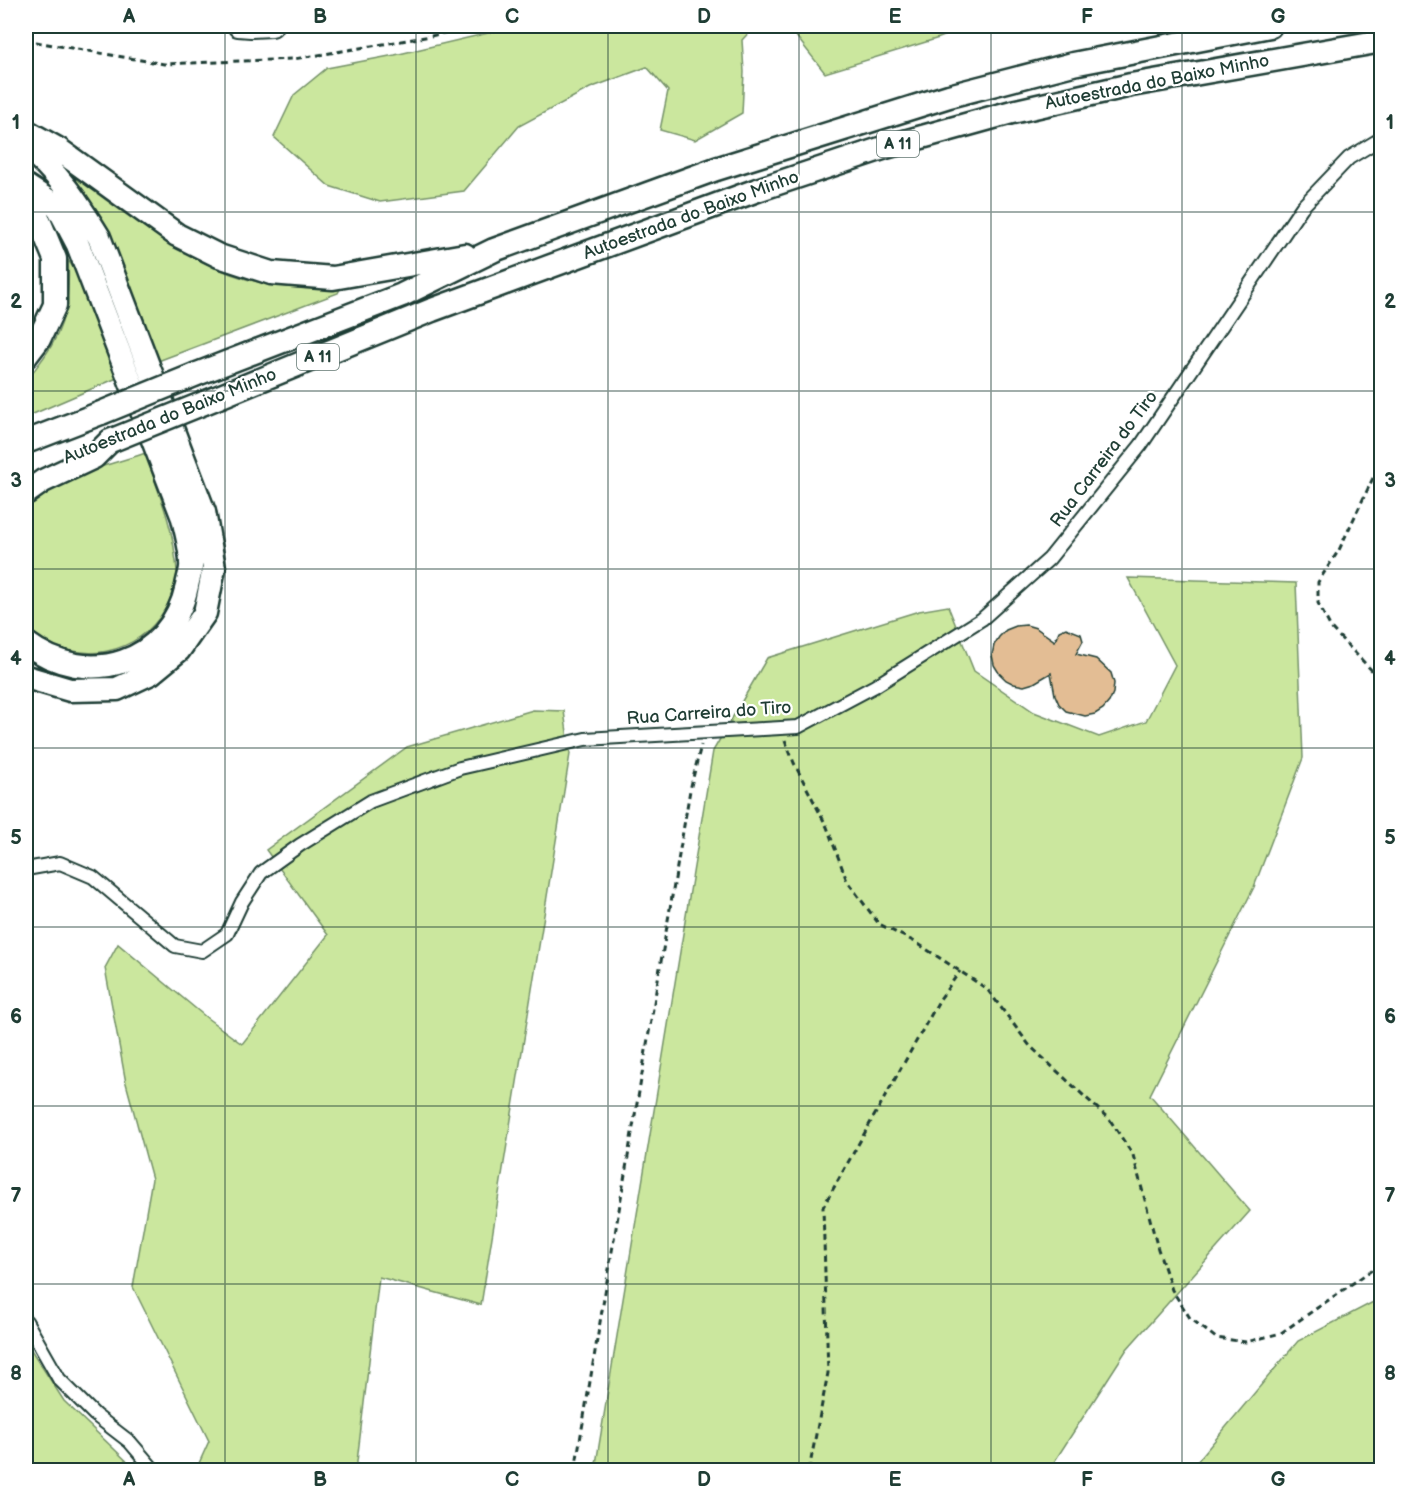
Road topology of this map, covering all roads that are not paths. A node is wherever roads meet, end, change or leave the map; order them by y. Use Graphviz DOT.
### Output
graph roads {
  1 [pos="238,26"];
  2 [pos="272,26"];
  3 [pos="1270,26"];
  4 [pos="1382,41"];
  5 [pos="26,131"];
  6 [pos="1382,138"];
  7 [pos="26,147"];
  8 [pos="26,188"];
  9 [pos="494,250"];
  10 [pos="26,356"];
  11 [pos="110,441"];
  12 [pos="26,442"];
  13 [pos="26,473"];
  14 [pos="26,493"];
  15 [pos="26,643"];
  16 [pos="26,677"];
  17 [pos="26,869"];
  18 [pos="26,1321"];
  19 [pos="154,1470"];
  1 -- 2 [label="main road"];
  3 -- 9 [label="highway, Autoestrada do Baixo Minho / A 11"];
  4 -- 11 [label="highway, Autoestrada do Baixo Minho / A 11, bridge"];
  5 -- 9 [label="highway"];
  6 -- 17 [label="street, Rua Carreira do Tiro"];
  7 -- 16 [label="highway"];
  8 -- 10 [label="highway"];
  8 -- 15 [label="highway"];
  9 -- 12 [label="highway, Autoestrada do Baixo Minho / A 11, bridge"];
  11 -- 13 [label="highway, Autoestrada do Baixo Minho / A 11"];
  11 -- 14 [label="highway"];
  18 -- 19 [label="street"];
}
